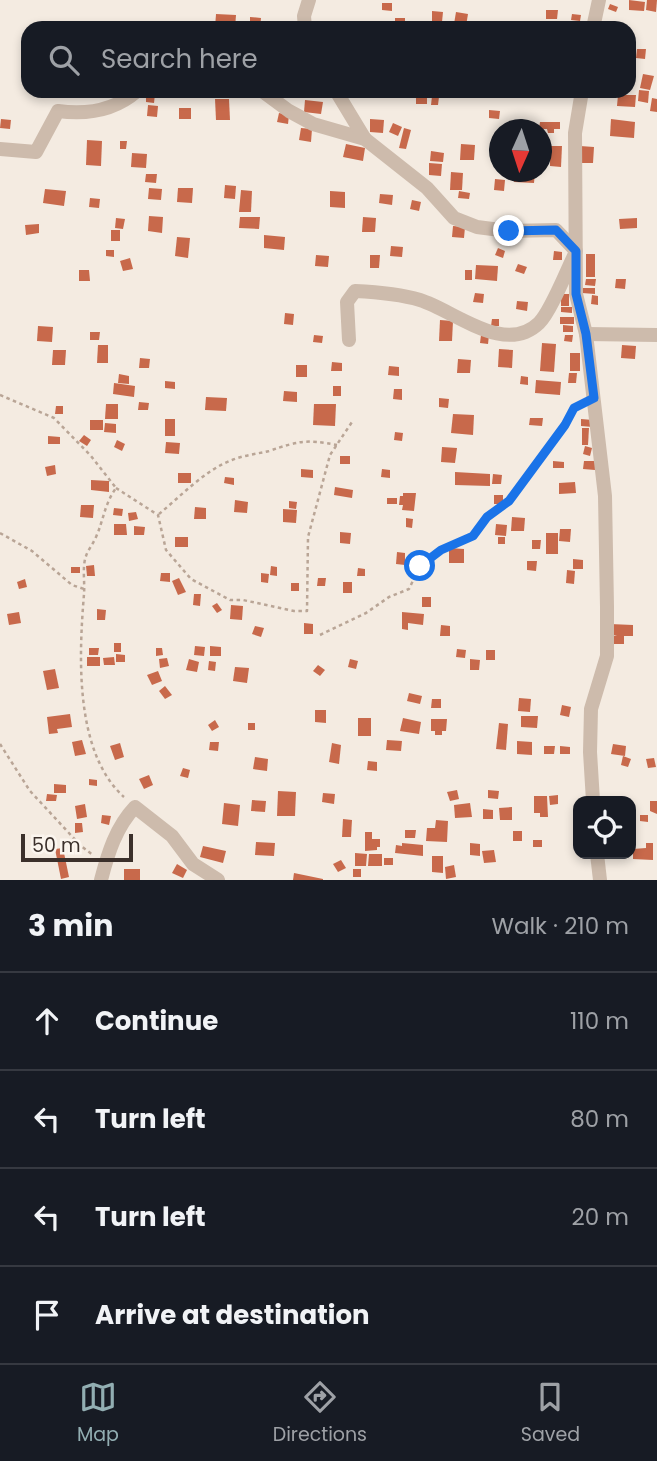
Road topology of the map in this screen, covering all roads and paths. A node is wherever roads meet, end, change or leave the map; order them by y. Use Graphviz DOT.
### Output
graph roads {
  1 [pos="309,0"];
  2 [pos="599,0"];
  3 [pos="304,21"];
  4 [pos="594,21"];
  5 [pos="129,98"];
  6 [pos="271,98"];
  7 [pos="340,98"];
  8 [pos="581,98"];
  9 [pos="365,139"];
  10 [pos="0,149"];
  11 [pos="576,251"];
  12 [pos="586,334"];
  13 [pos="657,335"];
  14 [pos="349,340"];
  15 [pos="0,395"];
  16 [pos="594,398"];
  17 [pos="352,422"];
  18 [pos="337,445"];
  19 [pos="116,488"];
  20 [pos="158,515"];
  21 [pos="0,533"];
  22 [pos="84,589"];
  23 [pos="320,635"];
  24 [pos="0,744"];
  25 [pos="593,796"];
  26 [pos="135,807"];
  27 [pos="598,859"];
  28 [pos="106,860"];
  29 [pos="101,880"];
  30 [pos="218,880"];
  31 [pos="600,880"];
  1 -- 3 [label="street"];
  2 -- 4 [label="street"];
  5 -- 10 [label="street"];
  6 -- 9 [label="street"];
  7 -- 9 [label="street"];
  8 -- 11 [label="street"];
  9 -- 11 [label="street"];
  11 -- 12 [label="street"];
  11 -- 14 [label="street"];
  12 -- 13 [label="street"];
  12 -- 16 [label="street"];
  15 -- 19 [label="path"];
  16 -- 23 [label="path"];
  16 -- 25 [label="street"];
  17 -- 18 [label="path"];
  18 -- 20 [label="path"];
  18 -- 20 [label="path"];
  19 -- 20 [label="path"];
  19 -- 22 [label="path"];
  21 -- 22 [label="path"];
  22 -- 26 [label="path"];
  24 -- 28 [label="path"];
  26 -- 28 [label="street"];
  26 -- 30 [label="street"];
  27 -- 31 [label="street"];
  28 -- 29 [label="street"];
}
